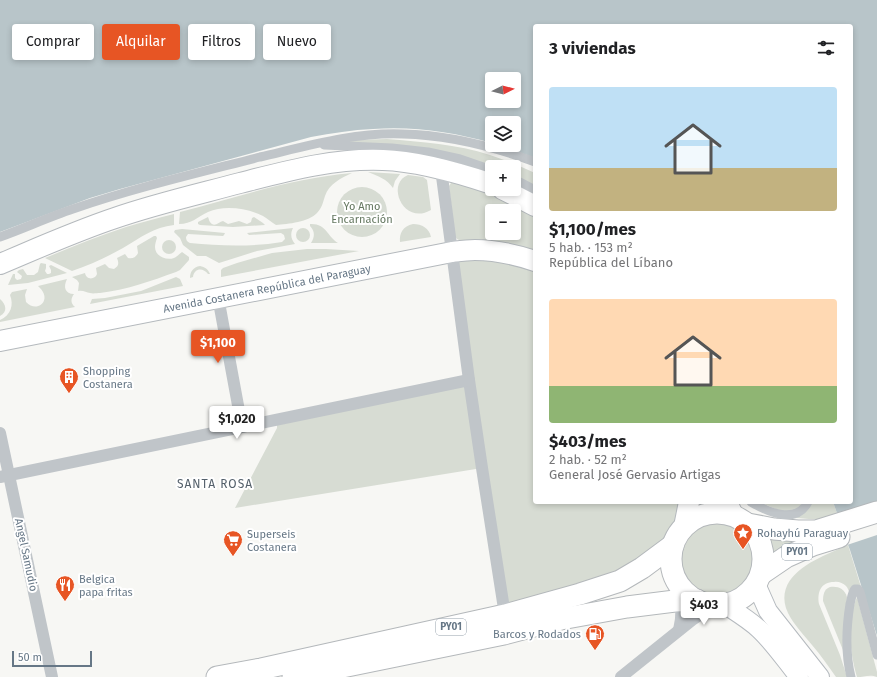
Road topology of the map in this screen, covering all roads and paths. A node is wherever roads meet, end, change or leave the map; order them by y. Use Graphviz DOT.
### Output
graph roads {
  1 [pos="305,146"];
  2 [pos="533,161"];
  3 [pos="485,168"];
  4 [pos="441,169"];
  5 [pos="485,182"];
  6 [pos="521,183"];
  7 [pos="533,189"];
  8 [pos="516,196"];
  9 [pos="533,205"];
  10 [pos="2,236"];
  11 [pos="452,252"];
  12 [pos="533,260"];
  13 [pos="0,264"];
  14 [pos="218,297"];
  15 [pos="0,341"];
  16 [pos="469,380"];
  17 [pos="242,427"];
  18 [pos="0,433"];
  19 [pos="4,476"];
  20 [pos="689,504"];
  21 [pos="755,504"];
  22 [pos="806,504"];
  23 [pos="877,512"];
  24 [pos="736,514"];
  25 [pos="877,524"];
  26 [pos="684,527"];
  27 [pos="835,532"];
  28 [pos="673,546"];
  29 [pos="758,579"];
  30 [pos="700,599"];
  31 [pos="505,615"];
  32 [pos="679,630"];
  33 [pos="877,655"];
  34 [pos="52,677"];
  35 [pos="217,677"];
  36 [pos="293,677"];
  37 [pos="621,677"];
  38 [pos="799,677"];
  39 [pos="820,677"];
  40 [pos="851,677"];
  1 -- 2 [label="street"];
  1 -- 3 [label="street"];
  1 -- 10 [label="street"];
  4 -- 5 [label="main road"];
  4 -- 11 [label="street"];
  4 -- 13 [label="main road"];
  6 -- 7 [label="street"];
  8 -- 9 [label="main road"];
  11 -- 12 [label="main road, Avenida Costanera República del Paraguay"];
  11 -- 14 [label="main road, Avenida Costanera República del Paraguay"];
  11 -- 16 [label="street"];
  14 -- 15 [label="main road, Avenida Costanera República del Paraguay"];
  14 -- 17 [label="street"];
  16 -- 17 [label="street"];
  16 -- 31 [label="street"];
  17 -- 19 [label="street"];
  18 -- 19 [label="street, Angel Samudio"];
  19 -- 34 [label="street, Angel Samudio"];
  20 -- 26 [label="main road"];
  21 -- 22 [label="street"];
  23 -- 27 [label="highway, PY01"];
  24 -- 26 [label="highway, PY01"];
  24 -- 27 [label="highway, PY01"];
  24 -- 29 [label="highway"];
  25 -- 27 [label="highway, PY01"];
  26 -- 28 [label="highway, PY01"];
  27 -- 29 [label="highway, PY01"];
  28 -- 30 [label="highway, PY01"];
  28 -- 31 [label="highway, PY01"];
  29 -- 30 [label="highway, PY01"];
  29 -- 39 [label="main road"];
  30 -- 32 [label="street"];
  30 -- 32 [label="street"];
  30 -- 36 [label="highway, PY01"];
  30 -- 38 [label="main road"];
  31 -- 35 [label="highway, PY01"];
  32 -- 37 [label="street"];
  33 -- 40 [label="street"];
}
